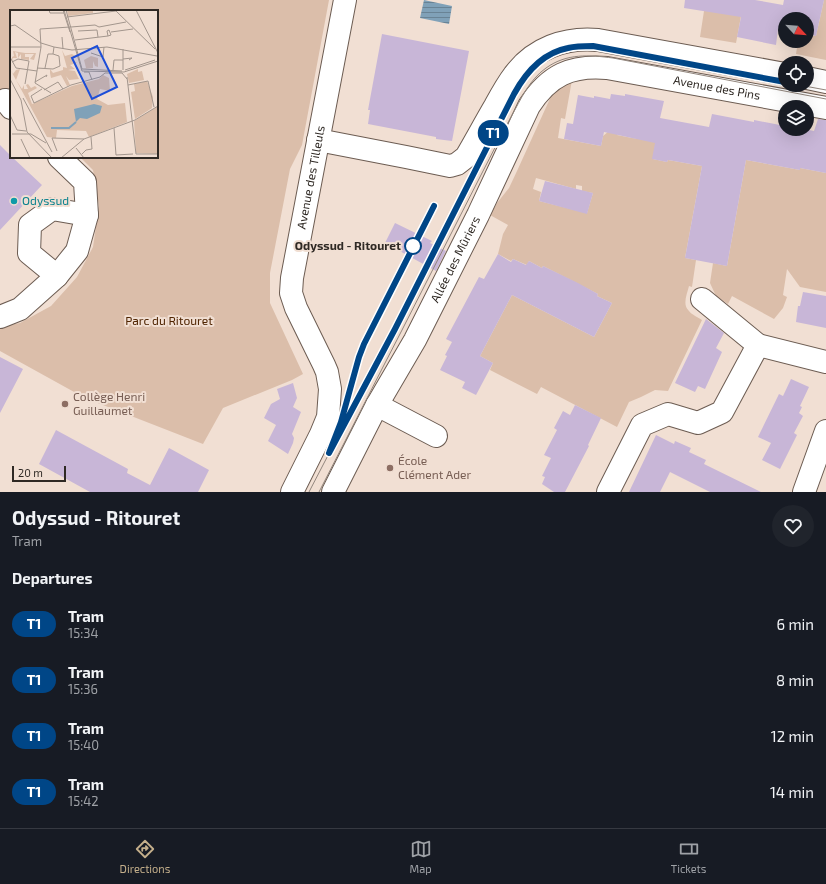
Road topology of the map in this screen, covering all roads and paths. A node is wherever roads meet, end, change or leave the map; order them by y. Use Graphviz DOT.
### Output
graph roads {
  1 [pos="345,0"];
  2 [pos="607,68"];
  3 [pos="778,73"];
  4 [pos="814,79"];
  5 [pos="826,82"];
  6 [pos="826,108"];
  7 [pos="318,140"];
  8 [pos="60,158"];
  9 [pos="87,215"];
  10 [pos="57,276"];
  11 [pos="702,299"];
  12 [pos="0,317"];
  13 [pos="758,344"];
  14 [pos="826,362"];
  15 [pos="378,405"];
  16 [pos="826,431"];
  17 [pos="436,436"];
  18 [pos="292,492"];
  19 [pos="333,492"];
  20 [pos="608,492"];
  21 [pos="804,492"];
  1 -- 7 [label="street, Avenue des Tilleuls"];
  2 -- 6 [label="street, Avenue des Pins"];
  2 -- 15 [label="street, Allée des Mûriers"];
  3 -- 7 [label="street"];
  4 -- 5 [label="street"];
  7 -- 18 [label="street, Avenue des Tilleuls"];
  8 -- 9 [label="street"];
  9 -- 10 [label="street"];
  9 -- 10 [label="street"];
  10 -- 12 [label="street"];
  11 -- 13 [label="street"];
  13 -- 14 [label="street"];
  13 -- 20 [label="street"];
  15 -- 17 [label="street"];
  15 -- 19 [label="street, Allée des Mûriers"];
  16 -- 21 [label="street"];
}
